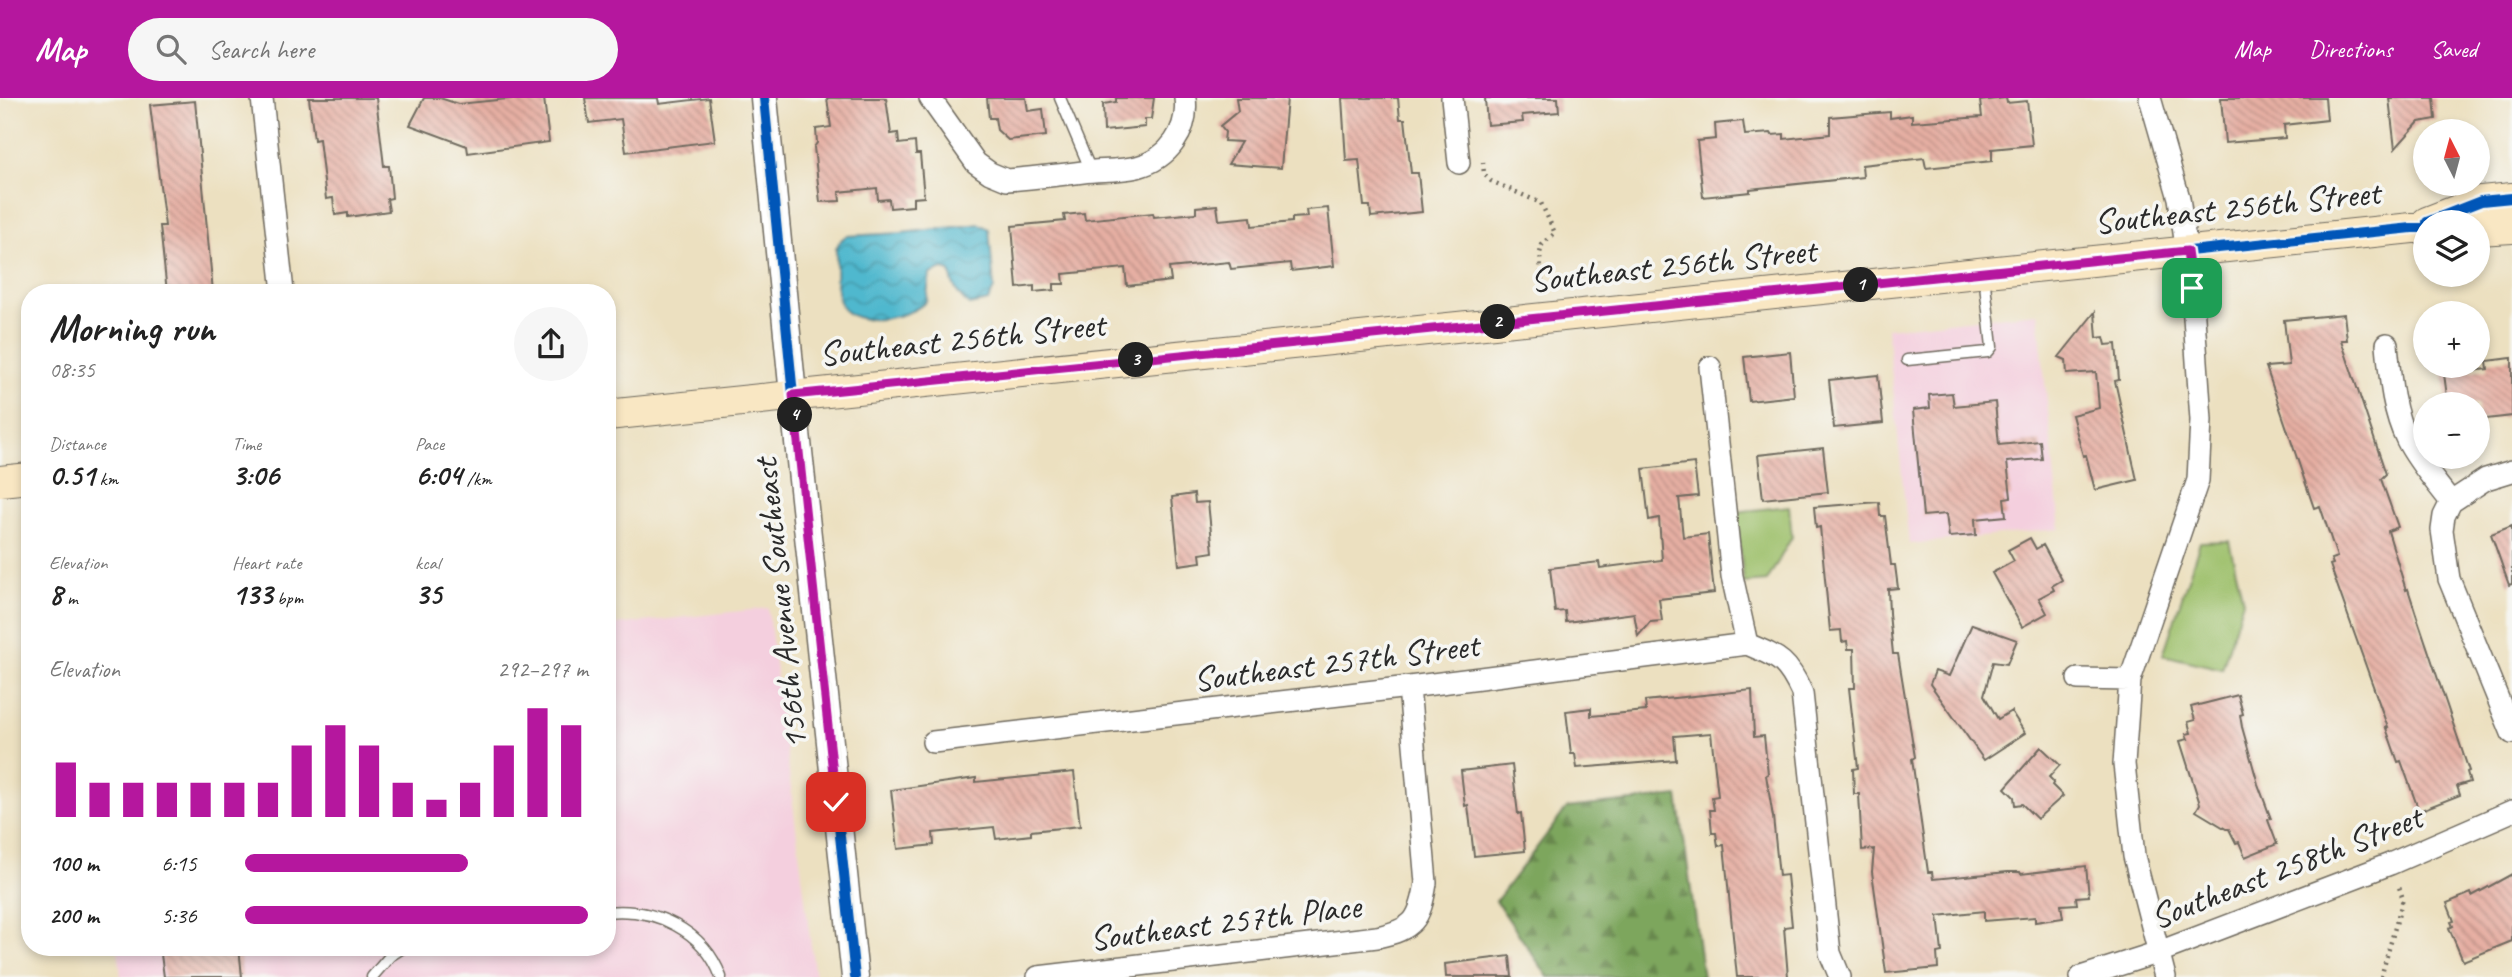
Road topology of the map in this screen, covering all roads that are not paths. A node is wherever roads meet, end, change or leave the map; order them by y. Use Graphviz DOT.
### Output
graph roads {
  1 [pos="262,98"];
  2 [pos="764,98"];
  3 [pos="930,98"];
  4 [pos="1060,98"];
  5 [pos="1185,98"];
  6 [pos="1452,98"];
  7 [pos="2150,98"];
  8 [pos="1459,163"];
  9 [pos="1091,172"];
  10 [pos="2512,198"];
  11 [pos="2459,210"];
  12 [pos="2413,226"];
  13 [pos="2512,228"];
  14 [pos="2490,229"];
  15 [pos="2187,251"];
  16 [pos="1984,272"];
  17 [pos="282,284"];
  18 [pos="2387,344"];
  19 [pos="1907,360"];
  20 [pos="1710,367"];
  21 [pos="793,395"];
  22 [pos="616,414"];
  23 [pos="2512,471"];
  24 [pos="21,479"];
  25 [pos="0,481"];
  26 [pos="2451,502"];
  27 [pos="1747,644"];
  28 [pos="2078,680"];
  29 [pos="2130,680"];
  30 [pos="1409,687"];
  31 [pos="2512,733"];
  32 [pos="933,742"];
  33 [pos="2512,811"];
  34 [pos="616,911"];
  35 [pos="2159,952"];
  36 [pos="390,956"];
  37 [pos="372,977"];
  38 [pos="721,977"];
  39 [pos="855,977"];
  40 [pos="1038,977"];
  41 [pos="1840,977"];
  42 [pos="2081,977"];
  43 [pos="2165,977"];
  1 -- 17 [label="street"];
  2 -- 21 [label="street, 156th Avenue Southeast"];
  3 -- 9 [label="street"];
  4 -- 9 [label="lane"];
  5 -- 9 [label="street"];
  6 -- 8 [label="street"];
  7 -- 15 [label="street"];
  10 -- 11 [label="main road, Southeast 256th Street"];
  12 -- 15 [label="main road, Southeast 256th Street"];
  13 -- 14 [label="main road"];
  15 -- 16 [label="main road, Southeast 256th Street"];
  15 -- 29 [label="street"];
  16 -- 19 [label="lane"];
  16 -- 21 [label="main road, Southeast 256th Street"];
  18 -- 26 [label="street"];
  20 -- 27 [label="street"];
  21 -- 22 [label="main road, Southeast 256th Street"];
  21 -- 39 [label="street, 156th Avenue Southeast"];
  23 -- 26 [label="street"];
  24 -- 25 [label="main road"];
  26 -- 31 [label="street"];
  27 -- 30 [label="street, Southeast 257th Street"];
  27 -- 41 [label="street"];
  28 -- 29 [label="street"];
  29 -- 35 [label="street"];
  30 -- 32 [label="street, Southeast 257th Street"];
  30 -- 40 [label="street, Southeast 257th Place"];
  33 -- 35 [label="street, Southeast 258th Street"];
  34 -- 38 [label="lane"];
  35 -- 42 [label="street, Southeast 258th Street"];
  35 -- 43 [label="street"];
  36 -- 37 [label="lane"];
}
